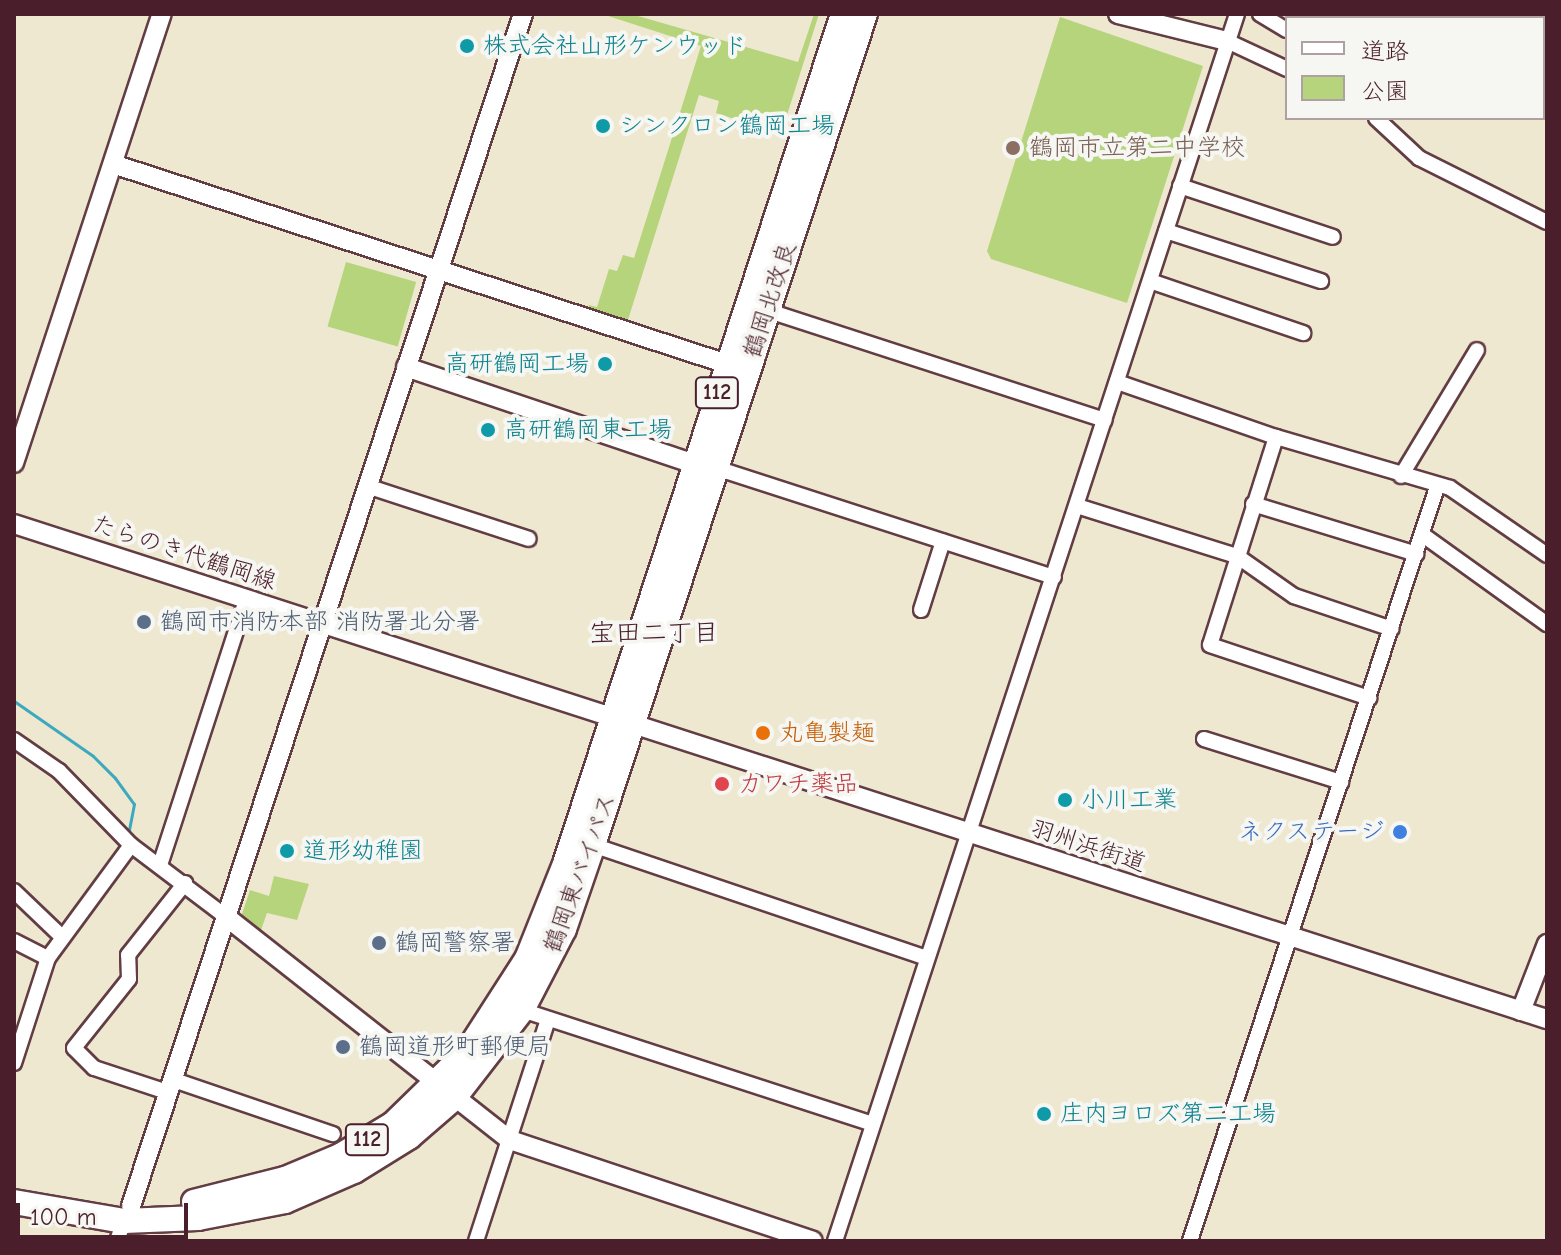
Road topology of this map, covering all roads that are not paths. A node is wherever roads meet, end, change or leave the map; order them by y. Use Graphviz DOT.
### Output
graph roads {
  1 [pos="162,14"];
  2 [pos="523,14"];
  3 [pos="843,14"];
  4 [pos="865,14"];
  5 [pos="1118,14"];
  6 [pos="1237,14"];
  7 [pos="1260,14"];
  8 [pos="1285,29"];
  9 [pos="1227,41"];
  10 [pos="1285,68"];
  11 [pos="1378,120"];
  12 [pos="113,164"];
  13 [pos="1180,186"];
  14 [pos="1547,222"];
  15 [pos="1166,231"];
  16 [pos="1333,237"];
  17 [pos="439,269"];
  18 [pos="1150,281"];
  19 [pos="1321,281"];
  20 [pos="766,310"];
  21 [pos="1303,333"];
  22 [pos="1477,350"];
  23 [pos="727,364"];
  24 [pos="406,367"];
  25 [pos="1117,382"];
  26 [pos="1105,420"];
  27 [pos="1276,437"];
  28 [pos="14,463"];
  29 [pos="706,466"];
  30 [pos="1401,476"];
  31 [pos="367,486"];
  32 [pos="1437,487"];
  33 [pos="1253,504"];
  34 [pos="1077,506"];
  35 [pos="14,524"];
  36 [pos="1423,535"];
  37 [pos="529,539"];
  38 [pos="943,541"];
  39 [pos="1417,554"];
  40 [pos="1547,555"];
  41 [pos="1237,556"];
  42 [pos="1054,577"];
  43 [pos="247,598"];
  44 [pos="921,610"];
  45 [pos="322,622"];
  46 [pos="1547,624"];
  47 [pos="1392,629"];
  48 [pos="1369,698"];
  49 [pos="623,720"];
  50 [pos="1204,739"];
  51 [pos="14,740"];
  52 [pos="1341,782"];
  53 [pos="971,833"];
  54 [pos="131,845"];
  55 [pos="593,845"];
  56 [pos="160,865"];
  57 [pos="185,883"];
  58 [pos="14,891"];
  59 [pos="225,916"];
  60 [pos="60,935"];
  61 [pos="1290,936"];
  62 [pos="14,941"];
  63 [pos="1547,944"];
  64 [pos="48,958"];
  65 [pos="926,958"];
  66 [pos="522,1010"];
  67 [pos="1521,1011"];
  68 [pos="548,1019"];
  69 [pos="1547,1019"];
  70 [pos="14,1063"];
  71 [pos="169,1086"];
  72 [pos="445,1090"];
  73 [pos="872,1124"];
  74 [pos="333,1134"];
  75 [pos="510,1140"];
  76 [pos="14,1186"];
  77 [pos="14,1202"];
  78 [pos="124,1223"];
  79 [pos="476,1241"];
  80 [pos="813,1241"];
  81 [pos="835,1241"];
  82 [pos="1190,1241"];
  1 -- 12 [label="street"];
  2 -- 17 [label="street"];
  3 -- 23 [label="highway, 鶴岡北改良 / 112"];
  4 -- 20 [label="highway, 鶴岡北改良 / 112"];
  5 -- 9 [label="street"];
  6 -- 9 [label="street"];
  7 -- 8 [label="street"];
  9 -- 10 [label="street"];
  9 -- 13 [label="street"];
  11 -- 14 [label="street"];
  12 -- 17 [label="street"];
  12 -- 28 [label="street"];
  13 -- 15 [label="street"];
  13 -- 16 [label="street"];
  15 -- 18 [label="street"];
  15 -- 19 [label="street"];
  17 -- 23 [label="street"];
  17 -- 24 [label="street"];
  18 -- 21 [label="street"];
  18 -- 25 [label="street"];
  20 -- 26 [label="street"];
  20 -- 29 [label="highway, 鶴岡北改良 / 112"];
  22 -- 30 [label="street"];
  23 -- 29 [label="highway, 鶴岡北改良 / 112"];
  24 -- 29 [label="street"];
  24 -- 31 [label="street"];
  25 -- 26 [label="street"];
  25 -- 27 [label="street"];
  26 -- 34 [label="street"];
  27 -- 30 [label="street"];
  27 -- 33 [label="street"];
  29 -- 38 [label="street"];
  29 -- 49 [label="highway, 鶴岡北改良 / 112"];
  30 -- 32 [label="street"];
  31 -- 37 [label="street"];
  31 -- 45 [label="street"];
  32 -- 36 [label="street"];
  32 -- 40 [label="street"];
  33 -- 39 [label="street"];
  33 -- 41 [label="street"];
  34 -- 41 [label="street"];
  34 -- 42 [label="street"];
  35 -- 43 [label="street, たらのき代鶴岡線"];
  36 -- 39 [label="street"];
  36 -- 46 [label="street"];
  38 -- 42 [label="street"];
  38 -- 44 [label="street"];
  39 -- 47 [label="street"];
  41 -- 47 [label="street"];
  41 -- 48 [label="street"];
  42 -- 53 [label="street"];
  43 -- 45 [label="street, たらのき代鶴岡線"];
  43 -- 56 [label="street"];
  45 -- 49 [label="street, たらのき代鶴岡線"];
  45 -- 59 [label="street"];
  47 -- 48 [label="street"];
  48 -- 52 [label="street"];
  49 -- 53 [label="street, 羽州浜街道"];
  49 -- 55 [label="highway, 鶴岡東バイパス / 112"];
  49 -- 72 [label="highway, 鶴岡東バイパス / 112"];
  50 -- 52 [label="street"];
  51 -- 54 [label="street"];
  52 -- 61 [label="street"];
  53 -- 61 [label="street, 羽州浜街道"];
  53 -- 65 [label="street"];
  54 -- 56 [label="street"];
  54 -- 60 [label="street"];
  55 -- 65 [label="street"];
  55 -- 66 [label="highway, 鶴岡東バイパス / 112"];
  56 -- 57 [label="street"];
  57 -- 59 [label="street"];
  57 -- 71 [label="street"];
  58 -- 60 [label="street"];
  59 -- 71 [label="street"];
  59 -- 72 [label="street"];
  60 -- 64 [label="street"];
  61 -- 67 [label="street, 羽州浜街道"];
  61 -- 82 [label="street"];
  62 -- 64 [label="street"];
  63 -- 67 [label="street"];
  64 -- 70 [label="street"];
  65 -- 73 [label="street"];
  66 -- 68 [label="street"];
  66 -- 72 [label="highway, 鶴岡東バイパス / 112"];
  67 -- 69 [label="street, 羽州浜街道"];
  68 -- 73 [label="street"];
  68 -- 75 [label="street"];
  71 -- 74 [label="street"];
  71 -- 78 [label="street"];
  72 -- 75 [label="street"];
  72 -- 78 [label="highway, 鶴岡東バイパス / 112"];
  73 -- 81 [label="street"];
  75 -- 79 [label="street"];
  75 -- 80 [label="street"];
  76 -- 78 [label="highway, 鶴岡東バイパス / 112"];
  77 -- 78 [label="highway, 鶴岡東バイパス / 112"];
}
